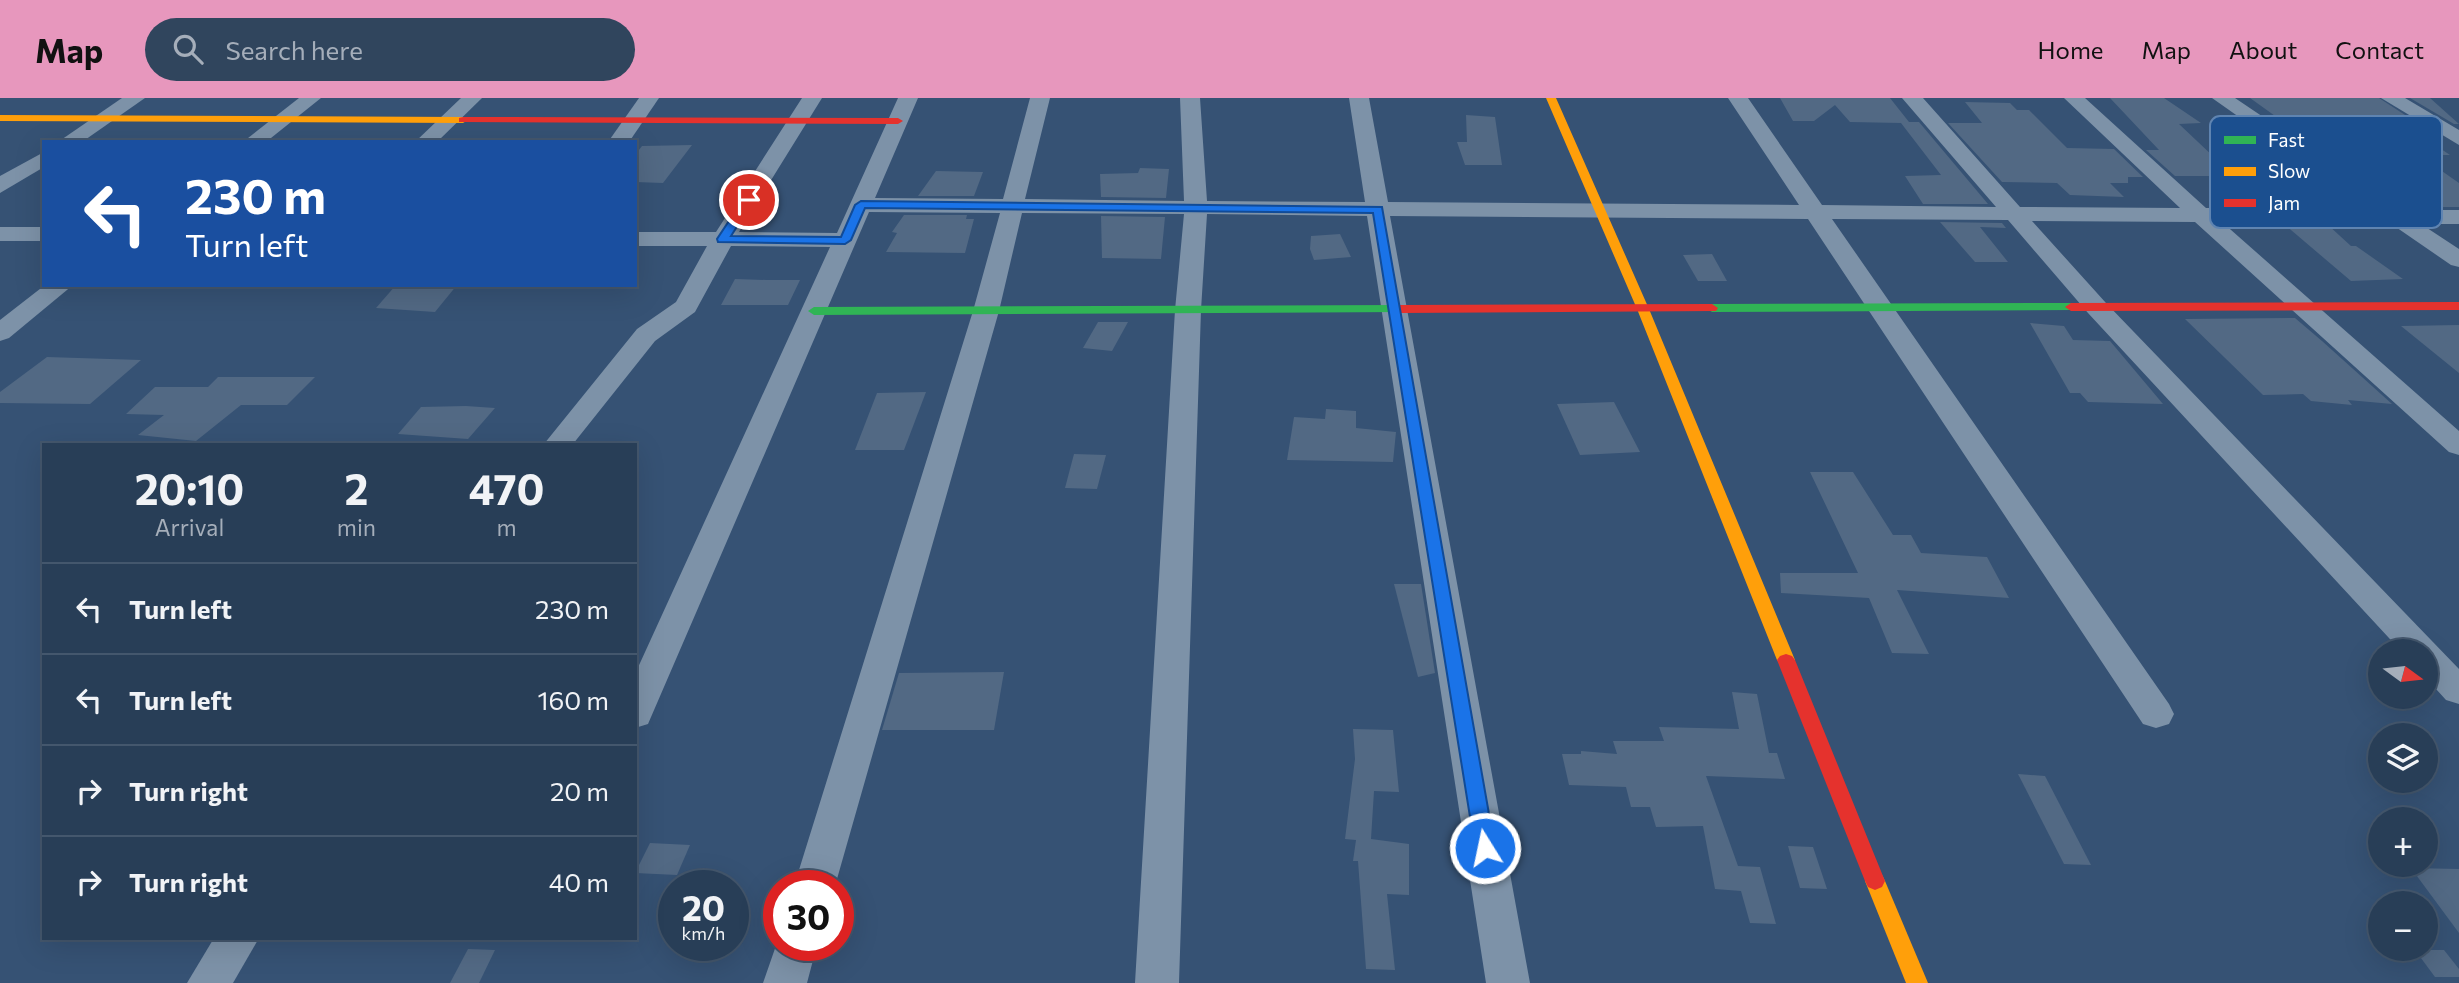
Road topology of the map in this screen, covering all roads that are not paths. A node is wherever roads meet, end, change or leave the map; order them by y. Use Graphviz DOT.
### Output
graph roads {
  1 [pos="135,98"];
  2 [pos="311,98"];
  3 [pos="472,98"];
  4 [pos="649,98"];
  5 [pos="812,98"];
  6 [pos="1040,98"];
  7 [pos="1190,98"];
  8 [pos="1359,98"];
  9 [pos="1551,98"];
  10 [pos="1738,98"];
  11 [pos="1912,98"];
  12 [pos="2074,98"];
  13 [pos="2222,98"];
  14 [pos="2391,98"];
  15 [pos="903,109"];
  16 [pos="2249,116"];
  17 [pos="2421,116"];
  18 [pos="0,118"];
  19 [pos="104,119"];
  20 [pos="284,119"];
  21 [pos="448,120"];
  22 [pos="635,120"];
  23 [pos="801,120"];
  24 [pos="2442,129"];
  25 [pos="2459,139"];
  26 [pos="71,140"];
  27 [pos="256,140"];
  28 [pos="427,140"];
  29 [pos="620,140"];
  30 [pos="42,159"];
  31 [pos="0,186"];
  32 [pos="861,205"];
  33 [pos="1011,206"];
  34 [pos="1196,208"];
  35 [pos="1378,209"];
  36 [pos="1602,211"];
  37 [pos="1816,213"];
  38 [pos="2012,215"];
  39 [pos="2203,217"];
  40 [pos="2210,217"];
  41 [pos="2210,223"];
  42 [pos="2215,228"];
  43 [pos="2415,228"];
  44 [pos="0,234"];
  45 [pos="42,234"];
  46 [pos="637,239"];
  47 [pos="723,239"];
  48 [pos="845,240"];
  49 [pos="2459,260"];
  50 [pos="58,287"];
  51 [pos="2459,306"];
  52 [pos="2300,307"];
  53 [pos="2096,308"];
  54 [pos="1643,309"];
  55 [pos="1881,309"];
  56 [pos="1188,310"];
  57 [pos="1395,310"];
  58 [pos="814,311"];
  59 [pos="986,311"];
  60 [pos="0,333"];
  61 [pos="559,443"];
  62 [pos="2459,446"];
  63 [pos="2410,639"];
  64 [pos="2438,669"];
  65 [pos="2459,691"];
  66 [pos="637,709"];
  67 [pos="2156,714"];
  68 [pos="819,870"];
  69 [pos="237,940"];
  70 [pos="791,961"];
  71 [pos="209,983"];
  72 [pos="785,983"];
  73 [pos="1157,983"];
  74 [pos="1508,983"];
  75 [pos="1917,983"];
  1 -- 19 [label="street"];
  2 -- 20 [label="street"];
  3 -- 21 [label="street"];
  4 -- 22 [label="street"];
  5 -- 23 [label="street"];
  6 -- 33 [label="street"];
  7 -- 34 [label="street"];
  8 -- 35 [label="street"];
  9 -- 36 [label="street"];
  10 -- 37 [label="street"];
  11 -- 38 [label="street"];
  12 -- 39 [label="street"];
  13 -- 16 [label="street"];
  14 -- 17 [label="street"];
  15 -- 23 [label="street"];
  15 -- 32 [label="street"];
  18 -- 19 [label="street"];
  19 -- 20 [label="street"];
  19 -- 26 [label="street"];
  20 -- 21 [label="street"];
  20 -- 27 [label="street"];
  21 -- 22 [label="street"];
  21 -- 28 [label="street"];
  22 -- 23 [label="street"];
  22 -- 29 [label="street"];
  23 -- 47 [label="street"];
  24 -- 25 [label="street"];
  30 -- 31 [label="street"];
  32 -- 33 [label="street"];
  32 -- 48 [label="street"];
  33 -- 34 [label="street"];
  33 -- 59 [label="street"];
  34 -- 35 [label="street"];
  34 -- 56 [label="street"];
  35 -- 36 [label="street"];
  35 -- 57 [label="street"];
  36 -- 37 [label="street"];
  36 -- 54 [label="street"];
  37 -- 38 [label="street"];
  37 -- 55 [label="street"];
  38 -- 39 [label="street"];
  38 -- 53 [label="street"];
  39 -- 40 [label="street"];
  39 -- 41 [label="street"];
  42 -- 52 [label="street"];
  43 -- 49 [label="street"];
  44 -- 45 [label="street"];
  46 -- 47 [label="street"];
  47 -- 48 [label="street"];
  47 -- 61 [label="street"];
  48 -- 58 [label="street"];
  50 -- 60 [label="street"];
  51 -- 52 [label="street"];
  52 -- 53 [label="street"];
  52 -- 62 [label="street"];
  53 -- 55 [label="street"];
  53 -- 63 [label="street"];
  54 -- 55 [label="street"];
  54 -- 57 [label="street"];
  54 -- 75 [label="street"];
  55 -- 67 [label="street"];
  56 -- 57 [label="street"];
  56 -- 59 [label="street"];
  56 -- 73 [label="street"];
  57 -- 74 [label="street"];
  58 -- 59 [label="street"];
  58 -- 66 [label="street"];
  59 -- 68 [label="street"];
  64 -- 65 [label="street"];
  69 -- 71 [label="street"];
  70 -- 72 [label="street"];
}
